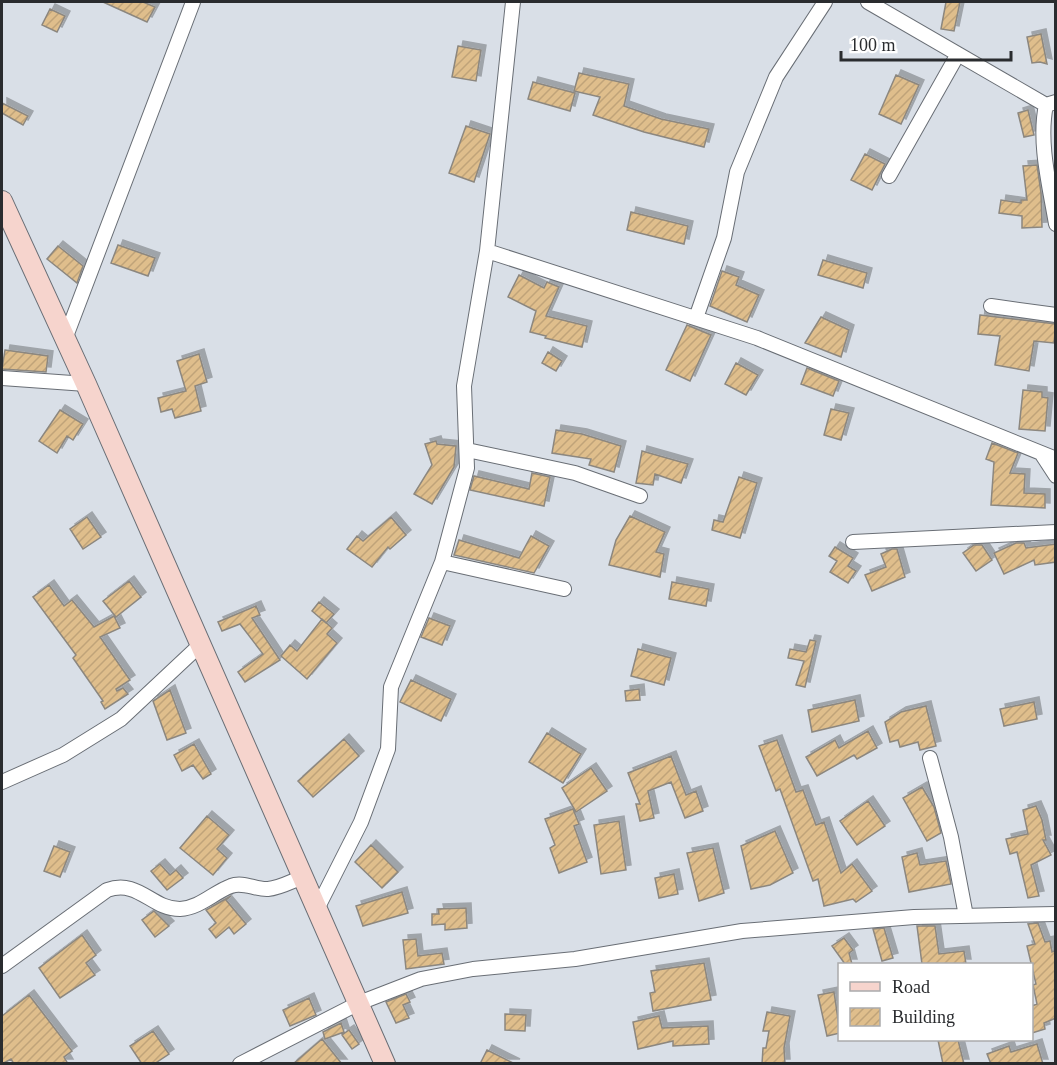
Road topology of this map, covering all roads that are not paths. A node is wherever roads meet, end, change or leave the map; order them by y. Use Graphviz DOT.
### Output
graph roads {
  1 [pos="193,2"];
  2 [pos="513,2"];
  3 [pos="825,2"];
  4 [pos="868,2"];
  5 [pos="958,54"];
  6 [pos="1051,104"];
  7 [pos="889,176"];
  8 [pos="2,201"];
  9 [pos="1056,224"];
  10 [pos="487,251"];
  11 [pos="991,306"];
  12 [pos="1056,315"];
  13 [pos="696,318"];
  14 [pos="65,339"];
  15 [pos="2,378"];
  16 [pos="86,384"];
  17 [pos="467,450"];
  18 [pos="1041,453"];
  19 [pos="1056,459"];
  20 [pos="1056,476"];
  21 [pos="640,496"];
  22 [pos="1056,532"];
  23 [pos="853,542"];
  24 [pos="441,562"];
  25 [pos="564,589"];
  26 [pos="200,645"];
  27 [pos="930,758"];
  28 [pos="2,782"];
  29 [pos="303,877"];
  30 [pos="317,909"];
  31 [pos="1056,914"];
  32 [pos="966,916"];
  33 [pos="2,966"];
  34 [pos="359,1003"];
  35 [pos="240,1064"];
  36 [pos="385,1064"];
  1 -- 14 [label="street"];
  2 -- 10 [label="street"];
  3 -- 13 [label="street"];
  4 -- 5 [label="street"];
  5 -- 6 [label="street"];
  5 -- 7 [label="street"];
  6 -- 9 [label="street"];
  8 -- 14 [label="main road"];
  10 -- 13 [label="street"];
  10 -- 17 [label="street"];
  11 -- 12 [label="street"];
  13 -- 18 [label="street"];
  14 -- 16 [label="main road"];
  15 -- 16 [label="street"];
  16 -- 26 [label="main road"];
  17 -- 21 [label="street"];
  17 -- 24 [label="street"];
  18 -- 19 [label="street"];
  18 -- 20 [label="street"];
  22 -- 23 [label="street"];
  24 -- 25 [label="street"];
  24 -- 30 [label="street"];
  26 -- 28 [label="street"];
  26 -- 29 [label="main road"];
  27 -- 32 [label="street"];
  29 -- 30 [label="main road"];
  29 -- 33 [label="street"];
  30 -- 34 [label="main road"];
  31 -- 32 [label="street"];
  32 -- 34 [label="street"];
  34 -- 35 [label="street"];
  34 -- 36 [label="main road"];
}
